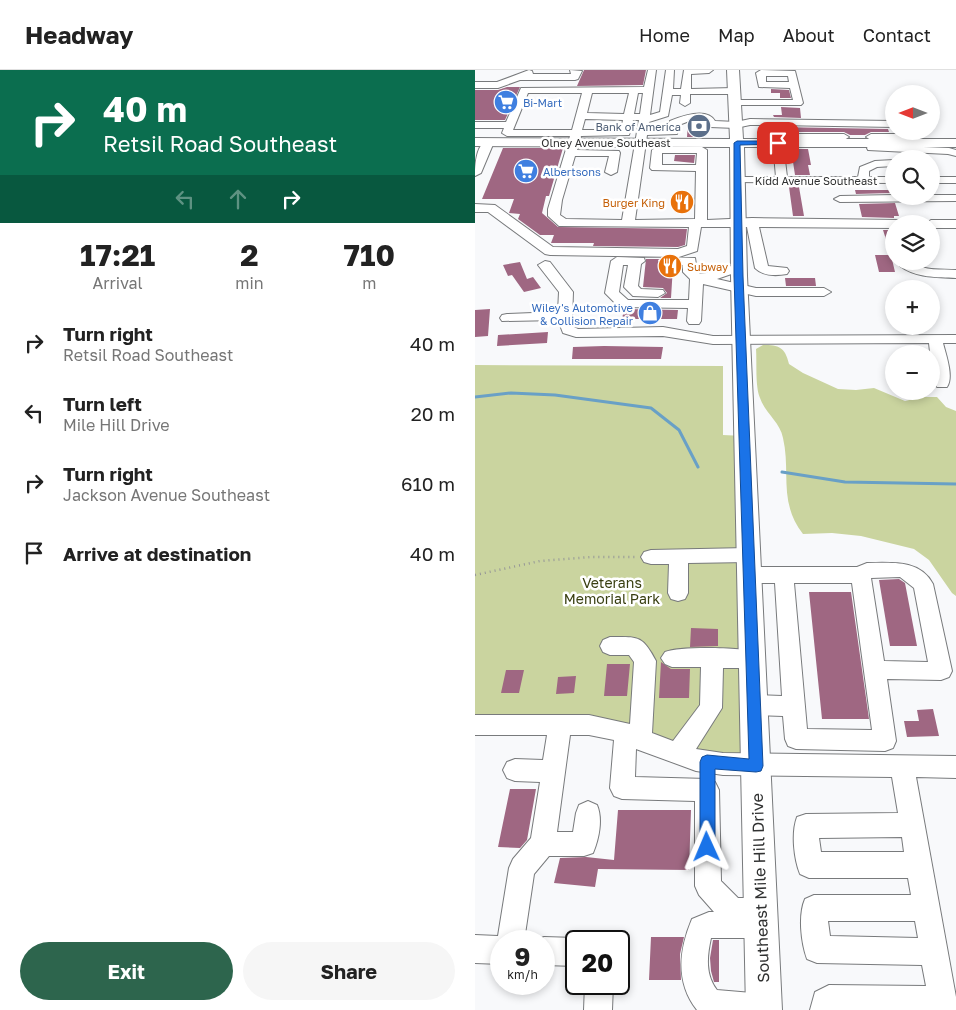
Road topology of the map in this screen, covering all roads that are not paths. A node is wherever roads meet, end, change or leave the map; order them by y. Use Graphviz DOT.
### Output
graph roads {
  1 [pos="537,70"];
  2 [pos="576,70"];
  3 [pos="652,70"];
  4 [pos="709,70"];
  5 [pos="792,71"];
  6 [pos="670,74"];
  7 [pos="687,77"];
  8 [pos="519,78"];
  9 [pos="475,85"];
  10 [pos="795,85"];
  11 [pos="746,88"];
  12 [pos="588,90"];
  13 [pos="634,90"];
  14 [pos="648,90"];
  15 [pos="668,92"];
  16 [pos="686,92"];
  17 [pos="684,114"];
  18 [pos="581,116"];
  19 [pos="628,117"];
  20 [pos="769,123"];
  21 [pos="827,124"];
  22 [pos="870,124"];
  23 [pos="885,124"];
  24 [pos="475,125"];
  25 [pos="510,125"];
  26 [pos="736,125"];
  27 [pos="643,127"];
  28 [pos="829,137"];
  29 [pos="885,139"];
  30 [pos="871,140"];
  31 [pos="482,142"];
  32 [pos="574,142"];
  33 [pos="737,143"];
  34 [pos="778,143"];
  35 [pos="956,143"];
  36 [pos="956,153"];
  37 [pos="885,164"];
  38 [pos="702,168"];
  39 [pos="611,172"];
  40 [pos="758,172"];
  41 [pos="475,173"];
  42 [pos="782,176"];
  43 [pos="738,180"];
  44 [pos="863,180"];
  45 [pos="885,180"];
  46 [pos="940,180"];
  47 [pos="956,180"];
  48 [pos="956,198"];
  49 [pos="840,199"];
  50 [pos="475,208"];
  51 [pos="628,222"];
  52 [pos="745,222"];
  53 [pos="698,223"];
  54 [pos="885,224"];
  55 [pos="940,224"];
  56 [pos="956,224"];
  57 [pos="691,254"];
  58 [pos="635,261"];
  59 [pos="545,265"];
  60 [pos="738,267"];
  61 [pos="919,270"];
  62 [pos="936,270"];
  63 [pos="782,271"];
  64 [pos="942,273"];
  65 [pos="956,274"];
  66 [pos="697,278"];
  67 [pos="739,288"];
  68 [pos="824,292"];
  69 [pos="695,299"];
  70 [pos="565,316"];
  71 [pos="507,318"];
  72 [pos="694,321"];
  73 [pos="935,339"];
  74 [pos="956,339"];
  75 [pos="741,340"];
  76 [pos="942,384"];
  77 [pos="651,556"];
  78 [pos="679,556"];
  79 [pos="748,565"];
  80 [pos="784,575"];
  81 [pos="861,575"];
  82 [pos="678,593"];
  83 [pos="610,646"];
  84 [pos="672,658"];
  85 [pos="712,658"];
  86 [pos="752,658"];
  87 [pos="875,670"];
  88 [pos="753,705"];
  89 [pos="794,706"];
  90 [pos="475,725"];
  91 [pos="560,725"];
  92 [pos="633,736"];
  93 [pos="885,740"];
  94 [pos="755,752"];
  95 [pos="678,754"];
  96 [pos="707,762"];
  97 [pos="896,767"];
  98 [pos="956,768"];
  99 [pos="515,770"];
  100 [pos="553,771"];
  101 [pos="707,790"];
  102 [pos="588,813"];
  103 [pos="912,825"];
  104 [pos="543,844"];
  105 [pos="918,865"];
  106 [pos="925,908"];
  107 [pos="761,918"];
  108 [pos="513,930"];
  109 [pos="475,949"];
  110 [pos="490,950"];
  111 [pos="933,952"];
  112 [pos="598,995"];
  113 [pos="943,1005"];
  114 [pos="764,1009"];
  115 [pos="597,1010"];
  116 [pos="824,1010"];
  1 -- 8 [label="street"];
  2 -- 8 [label="street"];
  3 -- 14 [label="street"];
  4 -- 7 [label="street"];
  5 -- 10 [label="street"];
  5 -- 11 [label="street"];
  6 -- 7 [label="street"];
  6 -- 15 [label="street"];
  7 -- 16 [label="street"];
  8 -- 9 [label="street"];
  10 -- 11 [label="street"];
  10 -- 11 [label="street"];
  11 -- 16 [label="street"];
  11 -- 26 [label="main road, Southeast Mile Hill Drive"];
  12 -- 13 [label="street"];
  12 -- 18 [label="street"];
  12 -- 25 [label="street"];
  13 -- 14 [label="street"];
  13 -- 19 [label="street"];
  14 -- 27 [label="street"];
  15 -- 16 [label="street"];
  15 -- 27 [label="street"];
  16 -- 17 [label="street"];
  18 -- 19 [label="street"];
  18 -- 32 [label="street"];
  19 -- 27 [label="street"];
  19 -- 32 [label="street"];
  20 -- 21 [label="street"];
  20 -- 26 [label="street"];
  20 -- 28 [label="street"];
  21 -- 22 [label="street"];
  21 -- 28 [label="street"];
  22 -- 23 [label="street"];
  22 -- 30 [label="street"];
  24 -- 25 [label="street"];
  25 -- 32 [label="street"];
  26 -- 27 [label="street"];
  26 -- 33 [label="main road, Southeast Mile Hill Drive"];
  27 -- 32 [label="main road, Olney Avenue Southeast"];
  27 -- 33 [label="main road, Olney Avenue Southeast"];
  27 -- 51 [label="street"];
  28 -- 30 [label="street"];
  29 -- 30 [label="street"];
  30 -- 34 [label="main road, Olney Avenue Southeast"];
  30 -- 35 [label="main road, Olney Avenue Southeast"];
  30 -- 36 [label="street"];
  31 -- 32 [label="main road, Olney Avenue Southeast"];
  31 -- 41 [label="street"];
  32 -- 39 [label="street"];
  32 -- 51 [label="street"];
  33 -- 34 [label="main road, Olney Avenue Southeast"];
  33 -- 43 [label="main road, Southeast Mile Hill Drive"];
  34 -- 42 [label="street"];
  37 -- 44 [label="street"];
  38 -- 38 [label="street"];
  38 -- 53 [label="street"];
  40 -- 42 [label="street"];
  42 -- 43 [label="street, Kidd Avenue Southeast"];
  42 -- 44 [label="street, Kidd Avenue Southeast"];
  43 -- 52 [label="main road, Southeast Mile Hill Drive"];
  44 -- 45 [label="street, Kidd Avenue Southeast"];
  46 -- 47 [label="street"];
  48 -- 49 [label="street"];
  50 -- 57 [label="street"];
  51 -- 53 [label="street"];
  52 -- 53 [label="street"];
  52 -- 54 [label="street"];
  52 -- 60 [label="main road, Southeast Mile Hill Drive"];
  52 -- 63 [label="street"];
  53 -- 57 [label="street"];
  55 -- 56 [label="street"];
  57 -- 58 [label="street"];
  57 -- 66 [label="street"];
  58 -- 69 [label="street"];
  58 -- 69 [label="street"];
  59 -- 70 [label="street"];
  60 -- 66 [label="street"];
  60 -- 67 [label="main road, Southeast Mile Hill Drive"];
  61 -- 64 [label="street"];
  62 -- 64 [label="street"];
  64 -- 65 [label="street"];
  66 -- 67 [label="street"];
  66 -- 69 [label="street"];
  67 -- 68 [label="street"];
  67 -- 75 [label="main road, Southeast Mile Hill Drive"];
  69 -- 72 [label="street"];
  70 -- 71 [label="street"];
  70 -- 75 [label="street"];
  73 -- 74 [label="street"];
  73 -- 75 [label="street"];
  73 -- 76 [label="street"];
  75 -- 79 [label="main road, Southeast Mile Hill Drive"];
  77 -- 78 [label="street"];
  78 -- 79 [label="street"];
  78 -- 82 [label="street"];
  79 -- 80 [label="street"];
  79 -- 86 [label="main road, Southeast Mile Hill Drive"];
  80 -- 81 [label="street"];
  80 -- 89 [label="street"];
  81 -- 87 [label="street"];
  81 -- 87 [label="street"];
  83 -- 92 [label="street"];
  84 -- 85 [label="street"];
  85 -- 86 [label="street"];
  85 -- 95 [label="street"];
  86 -- 88 [label="main road, Southeast Mile Hill Drive"];
  87 -- 93 [label="street"];
  88 -- 89 [label="street"];
  88 -- 94 [label="main road, Southeast Mile Hill Drive"];
  89 -- 93 [label="street"];
  90 -- 91 [label="street"];
  91 -- 92 [label="street"];
  91 -- 100 [label="street"];
  92 -- 95 [label="street"];
  92 -- 101 [label="street"];
  93 -- 97 [label="street"];
  94 -- 96 [label="street"];
  94 -- 97 [label="street"];
  94 -- 107 [label="main road, Southeast Mile Hill Drive"];
  95 -- 96 [label="street"];
  96 -- 101 [label="street"];
  97 -- 98 [label="street"];
  97 -- 103 [label="street"];
  99 -- 100 [label="street"];
  100 -- 104 [label="street"];
  101 -- 107 [label="street"];
  102 -- 104 [label="street"];
  103 -- 105 [label="street"];
  103 -- 105 [label="street"];
  104 -- 108 [label="street"];
  105 -- 106 [label="street"];
  106 -- 111 [label="street"];
  106 -- 111 [label="street"];
  107 -- 114 [label="main road, Southeast Mile Hill Drive"];
  107 -- 114 [label="street"];
  109 -- 110 [label="street"];
  111 -- 113 [label="street"];
  112 -- 115 [label="street"];
  113 -- 116 [label="street"];
}
